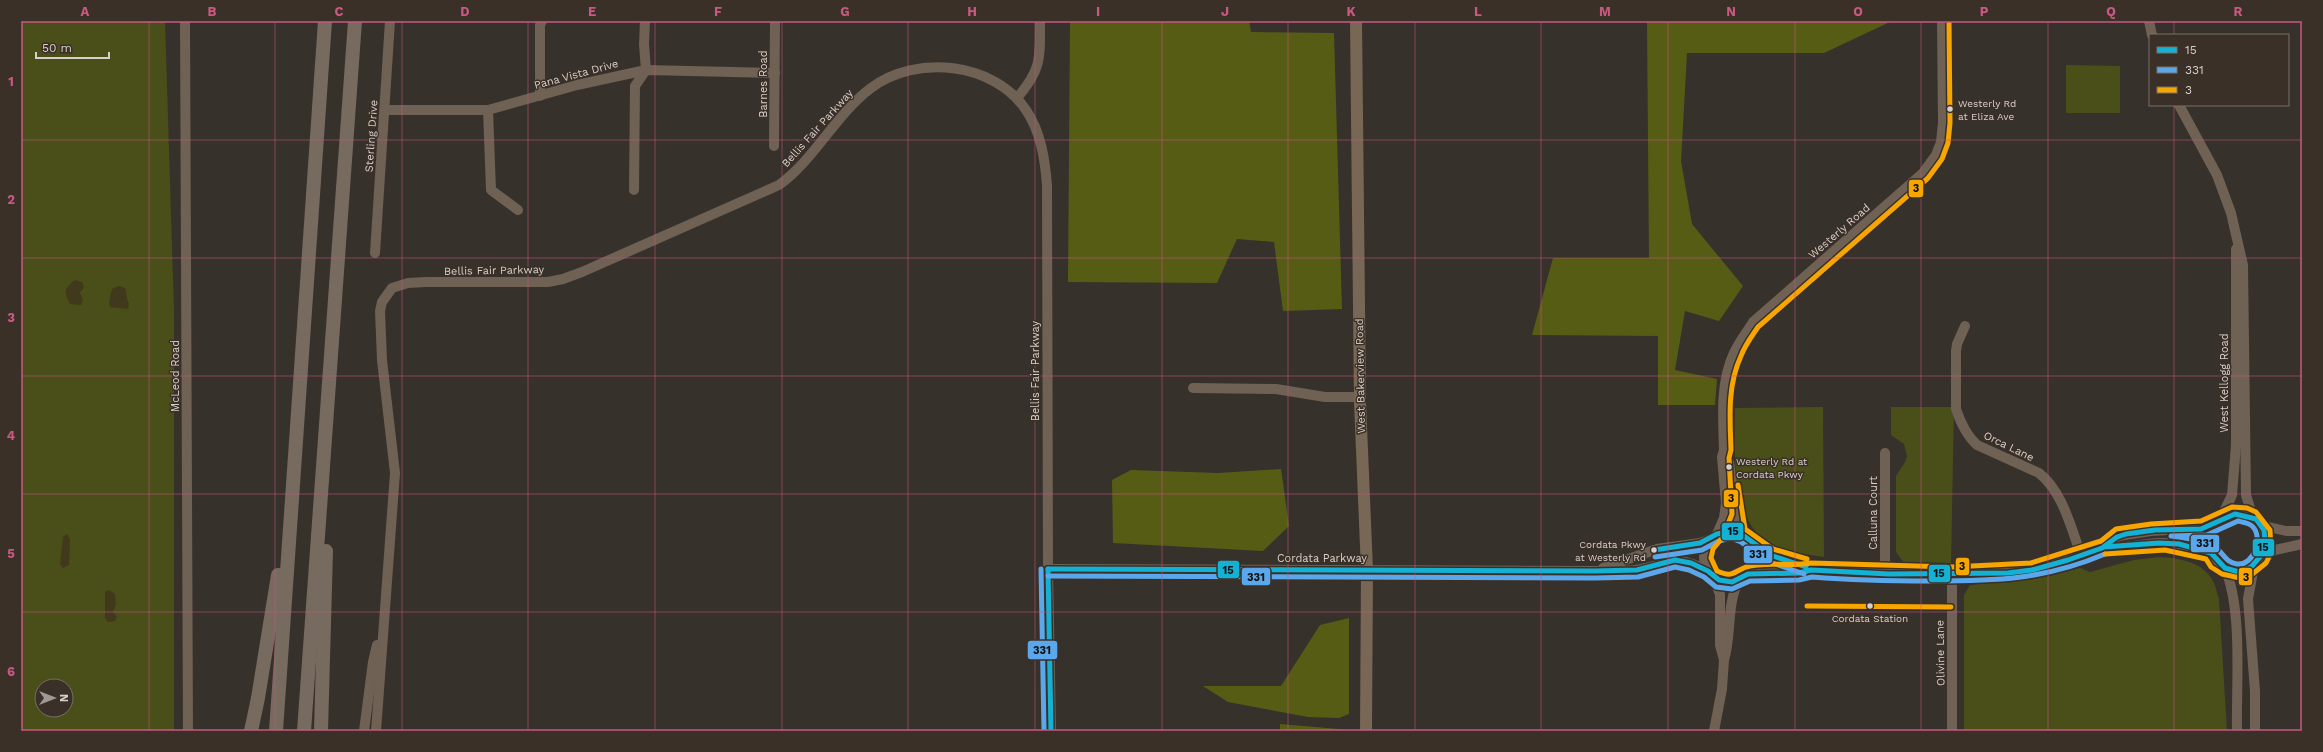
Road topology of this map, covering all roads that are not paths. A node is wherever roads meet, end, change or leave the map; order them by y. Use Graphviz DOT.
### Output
graph roads {
  1 [pos="186,21"];
  2 [pos="325,21"];
  3 [pos="355,21"];
  4 [pos="390,21"];
  5 [pos="542,21"];
  6 [pos="645,21"];
  7 [pos="775,21"];
  8 [pos="1040,21"];
  9 [pos="1356,21"];
  10 [pos="1942,21"];
  11 [pos="2149,21"];
  12 [pos="2152,34"];
  13 [pos="646,70"];
  14 [pos="775,73"];
  15 [pos="540,96"];
  16 [pos="1017,98"];
  17 [pos="2180,106"];
  18 [pos="385,110"];
  19 [pos="488,110"];
  20 [pos="774,146"];
  21 [pos="634,190"];
  22 [pos="518,210"];
  23 [pos="2237,243"];
  24 [pos="375,253"];
  25 [pos="1965,326"];
  26 [pos="330,374"];
  27 [pos="1193,388"];
  28 [pos="1360,397"];
  29 [pos="296,438"];
  30 [pos="1724,450"];
  31 [pos="1886,453"];
  32 [pos="2217,522"];
  33 [pos="2256,522"];
  34 [pos="2302,531"];
  35 [pos="1739,533"];
  36 [pos="1714,536"];
  37 [pos="1748,540"];
  38 [pos="2302,544"];
  39 [pos="2104,547"];
  40 [pos="2211,553"];
  41 [pos="2081,555"];
  42 [pos="2257,562"];
  43 [pos="2225,568"];
  44 [pos="1048,569"];
  45 [pos="1367,570"];
  46 [pos="1811,570"];
  47 [pos="1595,571"];
  48 [pos="1711,574"];
  49 [pos="1748,574"];
  50 [pos="1886,574"];
  51 [pos="1952,574"];
  52 [pos="1739,580"];
  53 [pos="383,624"];
  54 [pos="1724,660"];
  55 [pos="188,731"];
  56 [pos="251,731"];
  57 [pos="276,731"];
  58 [pos="304,731"];
  59 [pos="321,731"];
  60 [pos="364,731"];
  61 [pos="376,731"];
  62 [pos="1051,731"];
  63 [pos="1366,731"];
  64 [pos="1714,731"];
  65 [pos="1952,731"];
  66 [pos="2237,731"];
  67 [pos="2255,731"];
  1 -- 55 [label="street, McLeod Road"];
  2 -- 29 [label="highway"];
  3 -- 26 [label="highway"];
  4 -- 18 [label="street, Sterling Drive"];
  5 -- 15 [label="street"];
  6 -- 13 [label="street"];
  7 -- 14 [label="street, Barnes Road"];
  8 -- 16 [label="street"];
  9 -- 28 [label="main road, West Bakerview Road"];
  10 -- 30 [label="street, Westerly Road"];
  11 -- 12 [label="street"];
  13 -- 14 [label="street, Pana Vista Drive"];
  13 -- 15 [label="street, Pana Vista Drive"];
  13 -- 21 [label="street"];
  14 -- 20 [label="street, Barnes Road"];
  15 -- 19 [label="street, Pana Vista Drive"];
  16 -- 44 [label="street, Bellis Fair Parkway"];
  16 -- 53 [label="street, Bellis Fair Parkway"];
  17 -- 23 [label="street, West Kellogg Road"];
  18 -- 19 [label="street, Pana Vista Drive"];
  18 -- 24 [label="street, Sterling Drive"];
  19 -- 22 [label="street"];
  23 -- 32 [label="street, West Kellogg Road"];
  23 -- 33 [label="street, West Kellogg Road"];
  25 -- 41 [label="street, Orca Lane"];
  26 -- 58 [label="highway"];
  26 -- 59 [label="highway"];
  27 -- 28 [label="street"];
  28 -- 45 [label="main road, West Bakerview Road"];
  29 -- 56 [label="highway"];
  29 -- 57 [label="highway"];
  30 -- 35 [label="street, Westerly Road"];
  30 -- 36 [label="street, Westerly Road"];
  31 -- 50 [label="street, Calluna Court"];
  32 -- 33 [label="street"];
  32 -- 39 [label="street"];
  32 -- 40 [label="street"];
  33 -- 34 [label="street"];
  33 -- 42 [label="street"];
  35 -- 36 [label="street"];
  35 -- 37 [label="street"];
  36 -- 47 [label="street, Cordata Parkway"];
  36 -- 48 [label="street"];
  37 -- 46 [label="street"];
  37 -- 49 [label="street"];
  38 -- 42 [label="street"];
  39 -- 40 [label="street"];
  39 -- 41 [label="street"];
  40 -- 43 [label="street"];
  41 -- 51 [label="street"];
  42 -- 43 [label="street"];
  42 -- 67 [label="street"];
  43 -- 66 [label="street"];
  44 -- 45 [label="street, Cordata Parkway"];
  44 -- 62 [label="street, Bellis Fair Parkway"];
  45 -- 47 [label="street, Cordata Parkway"];
  45 -- 63 [label="main road, West Bakerview Road"];
  46 -- 49 [label="street"];
  46 -- 50 [label="street"];
  47 -- 48 [label="street, Cordata Parkway"];
  48 -- 52 [label="street"];
  48 -- 54 [label="street"];
  49 -- 52 [label="street"];
  50 -- 51 [label="street"];
  51 -- 65 [label="street, Olivine Lane"];
  52 -- 54 [label="street"];
  53 -- 60 [label="street, Bellis Fair Parkway"];
  53 -- 61 [label="street, Bellis Fair Parkway"];
  54 -- 64 [label="street"];
}
